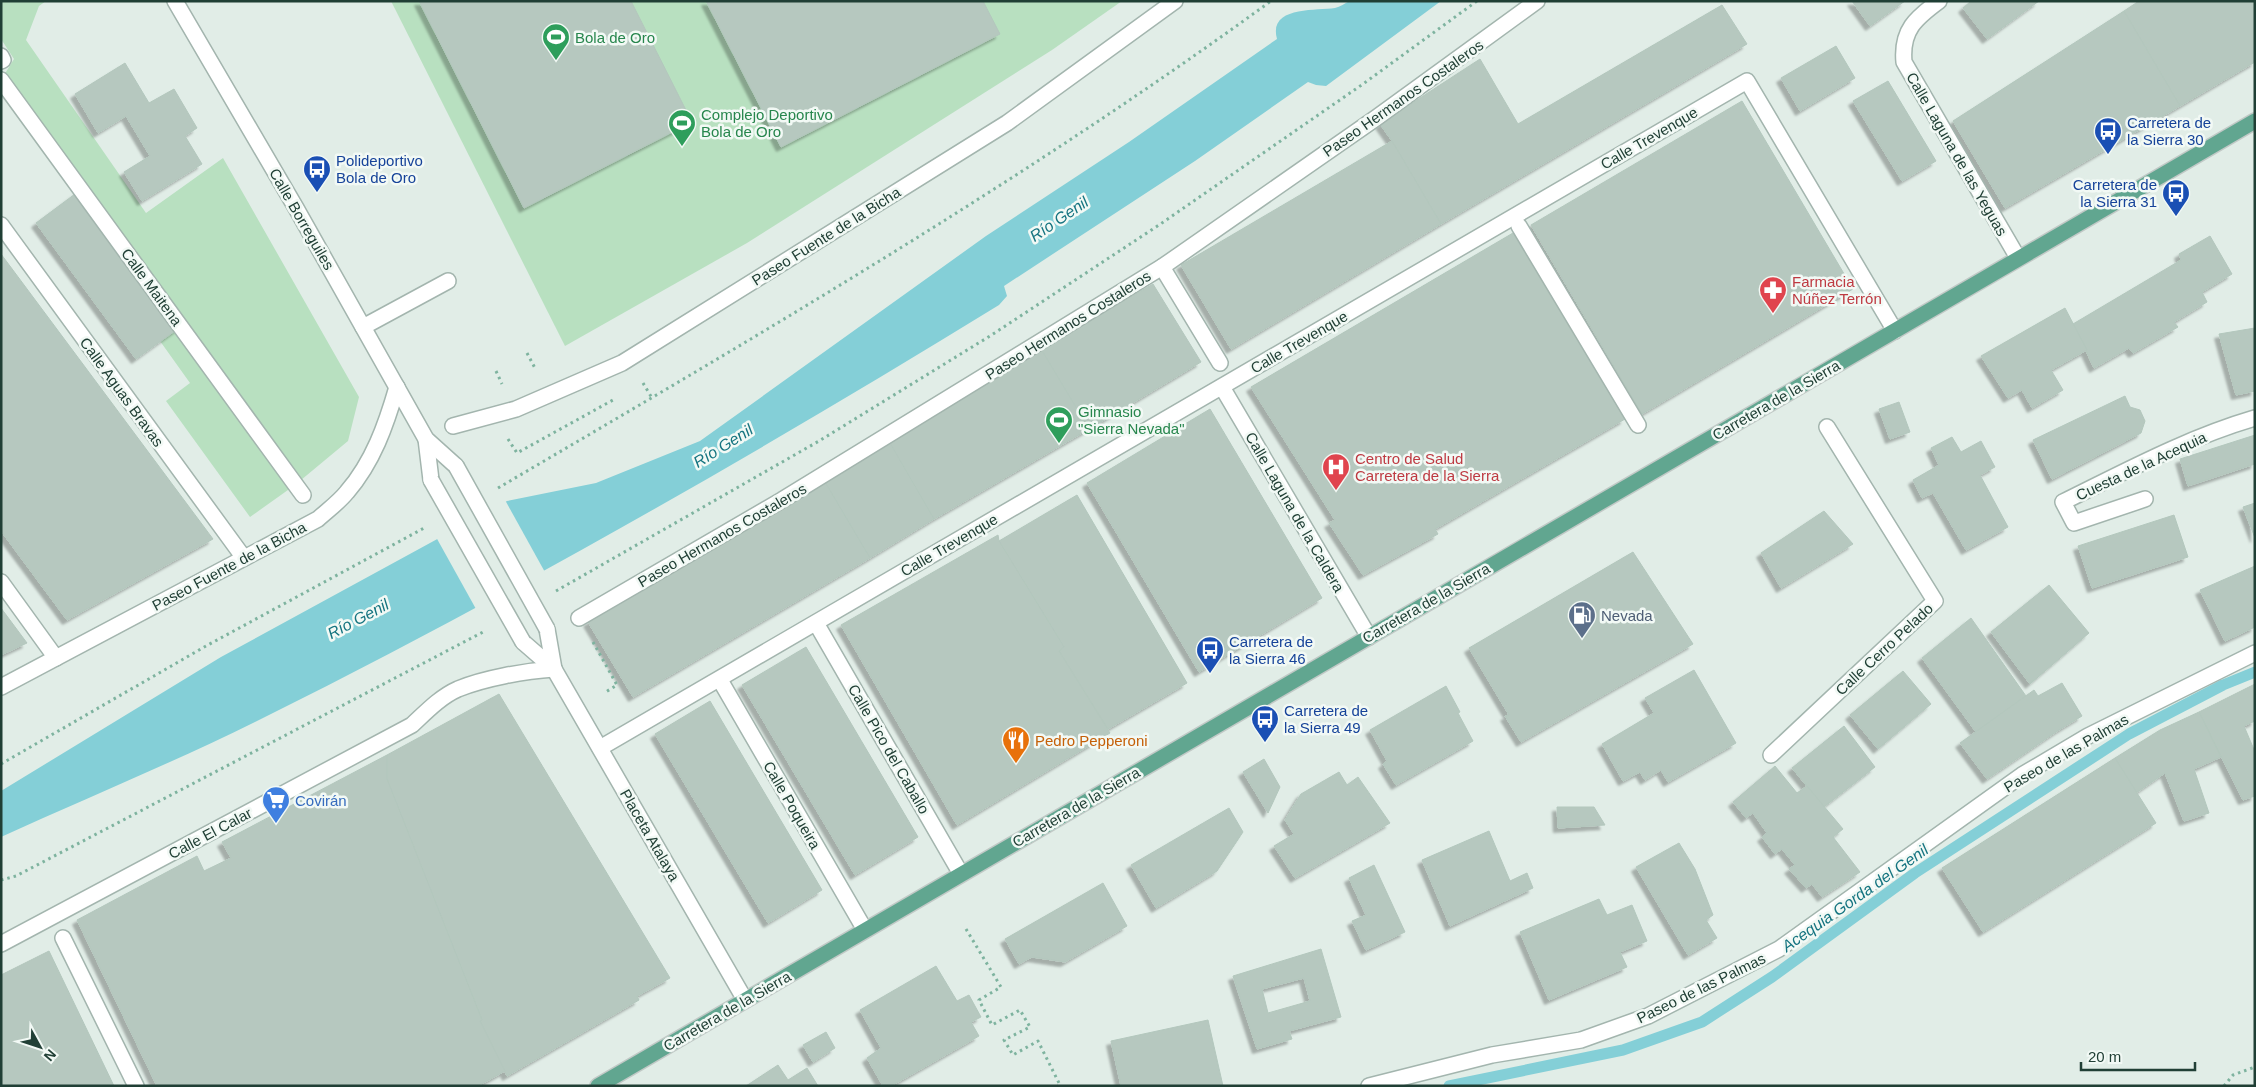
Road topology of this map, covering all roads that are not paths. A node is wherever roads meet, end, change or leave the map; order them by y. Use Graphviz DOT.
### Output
graph roads {
  1 [pos="175,1"];
  2 [pos="1175,1"];
  3 [pos="1537,1"];
  4 [pos="1939,1"];
  5 [pos="1,80"];
  6 [pos="2255,120"];
  7 [pos="1,225"];
  8 [pos="1519,226"];
  9 [pos="2018,258"];
  10 [pos="1162,267"];
  11 [pos="448,281"];
  12 [pos="363,327"];
  13 [pos="1896,330"];
  14 [pos="1220,363"];
  15 [pos="397,387"];
  16 [pos="1222,387"];
  17 [pos="2255,418"];
  18 [pos="1638,425"];
  19 [pos="452,426"];
  20 [pos="1827,427"];
  21 [pos="426,439"];
  22 [pos="431,480"];
  23 [pos="303,495"];
  24 [pos="2145,499"];
  25 [pos="244,558"];
  26 [pos="1,582"];
  27 [pos="579,618"];
  28 [pos="816,623"];
  29 [pos="547,629"];
  30 [pos="1369,637"];
  31 [pos="2255,653"];
  32 [pos="56,658"];
  33 [pos="554,669"];
  34 [pos="720,680"];
  35 [pos="1,687"];
  36 [pos="600,748"];
  37 [pos="1771,755"];
  38 [pos="961,874"];
  39 [pos="865,930"];
  40 [pos="63,938"];
  41 [pos="1,944"];
  42 [pos="745,1000"];
  43 [pos="136,1086"];
  44 [pos="598,1086"];
  45 [pos="1369,1086"];
  1 -- 12 [label="street, Calle Borreguiles"];
  2 -- 19 [label="street, Paseo Fuente de la Bicha"];
  3 -- 10 [label="street, Paseo Hermanos Costaleros"];
  4 -- 9 [label="street, Calle Laguna de las Yeguas"];
  5 -- 23 [label="street, Calle Maitena"];
  6 -- 9 [label="main road, Carretera de la Sierra"];
  7 -- 25 [label="street, Calle Aguas Bravas"];
  8 -- 18 [label="street"];
  9 -- 13 [label="main road, Carretera de la Sierra"];
  10 -- 14 [label="street"];
  10 -- 27 [label="street, Paseo Hermanos Costaleros"];
  11 -- 12 [label="street"];
  12 -- 15 [label="street, Calle Borreguiles"];
  13 -- 16 [label="street, Calle Trevenque"];
  13 -- 30 [label="main road, Carretera de la Sierra"];
  15 -- 21 [label="street, Calle Borreguiles"];
  15 -- 25 [label="street, Paseo Fuente de la Bicha"];
  16 -- 28 [label="street, Calle Trevenque"];
  16 -- 30 [label="street, Calle Laguna de la Caldera"];
  17 -- 24 [label="street, Cuesta de la Acequia"];
  20 -- 37 [label="street, Calle Cerro Pelado"];
  21 -- 22 [label="street, Calle Borreguiles"];
  21 -- 29 [label="street, Calle Borreguiles, bridge"];
  22 -- 33 [label="street, Placeta Atalaya, bridge"];
  25 -- 32 [label="street, Paseo Fuente de la Bicha"];
  26 -- 32 [label="street"];
  28 -- 34 [label="street, Calle Trevenque"];
  28 -- 38 [label="street, Calle Pico del Caballo"];
  29 -- 33 [label="street, Placeta Atalaya"];
  30 -- 38 [label="main road, Carretera de la Sierra"];
  31 -- 45 [label="street, Paseo de las Palmas"];
  32 -- 35 [label="street, Paseo Fuente de la Bicha"];
  33 -- 36 [label="street, Placeta Atalaya"];
  33 -- 41 [label="street, Calle El Calar"];
  34 -- 36 [label="street, Calle Trevenque"];
  34 -- 39 [label="street, Calle Poqueira"];
  36 -- 42 [label="street, Placeta Atalaya"];
  38 -- 39 [label="main road, Carretera de la Sierra"];
  39 -- 42 [label="main road, Carretera de la Sierra"];
  40 -- 43 [label="street"];
  42 -- 44 [label="main road, Carretera de la Sierra"];
}
